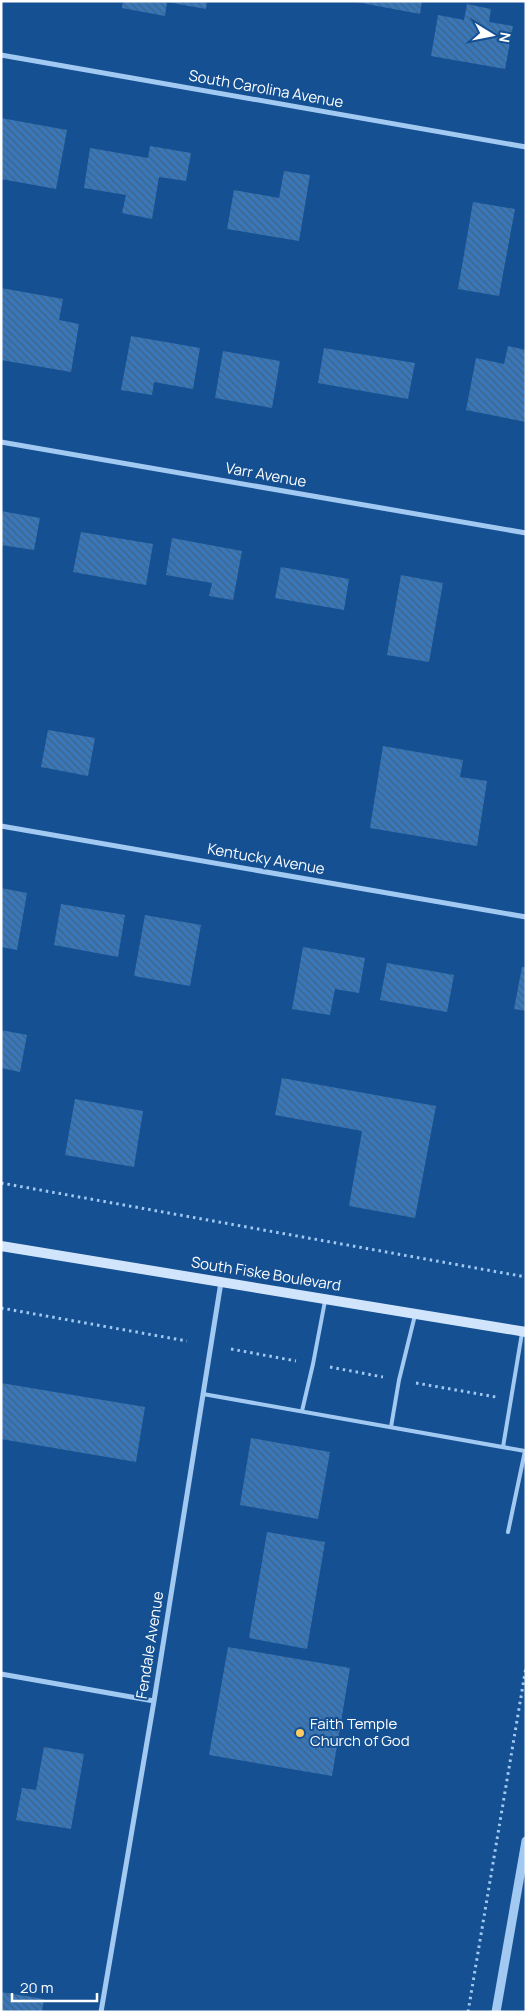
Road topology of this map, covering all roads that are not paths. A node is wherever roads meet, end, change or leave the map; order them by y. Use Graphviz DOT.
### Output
graph roads {
  1 [pos="1,55"];
  2 [pos="526,147"];
  3 [pos="1,442"];
  4 [pos="526,533"];
  5 [pos="1,826"];
  6 [pos="526,916"];
  7 [pos="1,1246"];
  8 [pos="221,1282"];
  9 [pos="325,1299"];
  10 [pos="415,1314"];
  11 [pos="524,1331"];
  12 [pos="203,1394"];
  13 [pos="302,1411"];
  14 [pos="392,1427"];
  15 [pos="503,1447"];
  16 [pos="508,1532"];
  17 [pos="1,1674"];
  18 [pos="154,1701"];
  19 [pos="526,1841"];
  20 [pos="100,2012"];
  21 [pos="496,2012"];
  1 -- 2 [label="street, South Carolina Avenue"];
  3 -- 4 [label="street, Varr Avenue"];
  5 -- 6 [label="street, Kentucky Avenue"];
  7 -- 8 [label="main road, South Fiske Boulevard"];
  8 -- 9 [label="main road, South Fiske Boulevard"];
  8 -- 12 [label="street, Fendale Avenue"];
  9 -- 10 [label="main road, South Fiske Boulevard"];
  9 -- 13 [label="lane"];
  10 -- 11 [label="main road, South Fiske Boulevard"];
  10 -- 14 [label="lane"];
  11 -- 15 [label="lane"];
  12 -- 13 [label="lane"];
  12 -- 18 [label="street, Fendale Avenue"];
  13 -- 14 [label="lane"];
  14 -- 15 [label="lane"];
  15 -- 16 [label="lane"];
  17 -- 18 [label="street"];
  18 -- 20 [label="street, Fendale Avenue"];
  19 -- 21 [label="street"];
}
